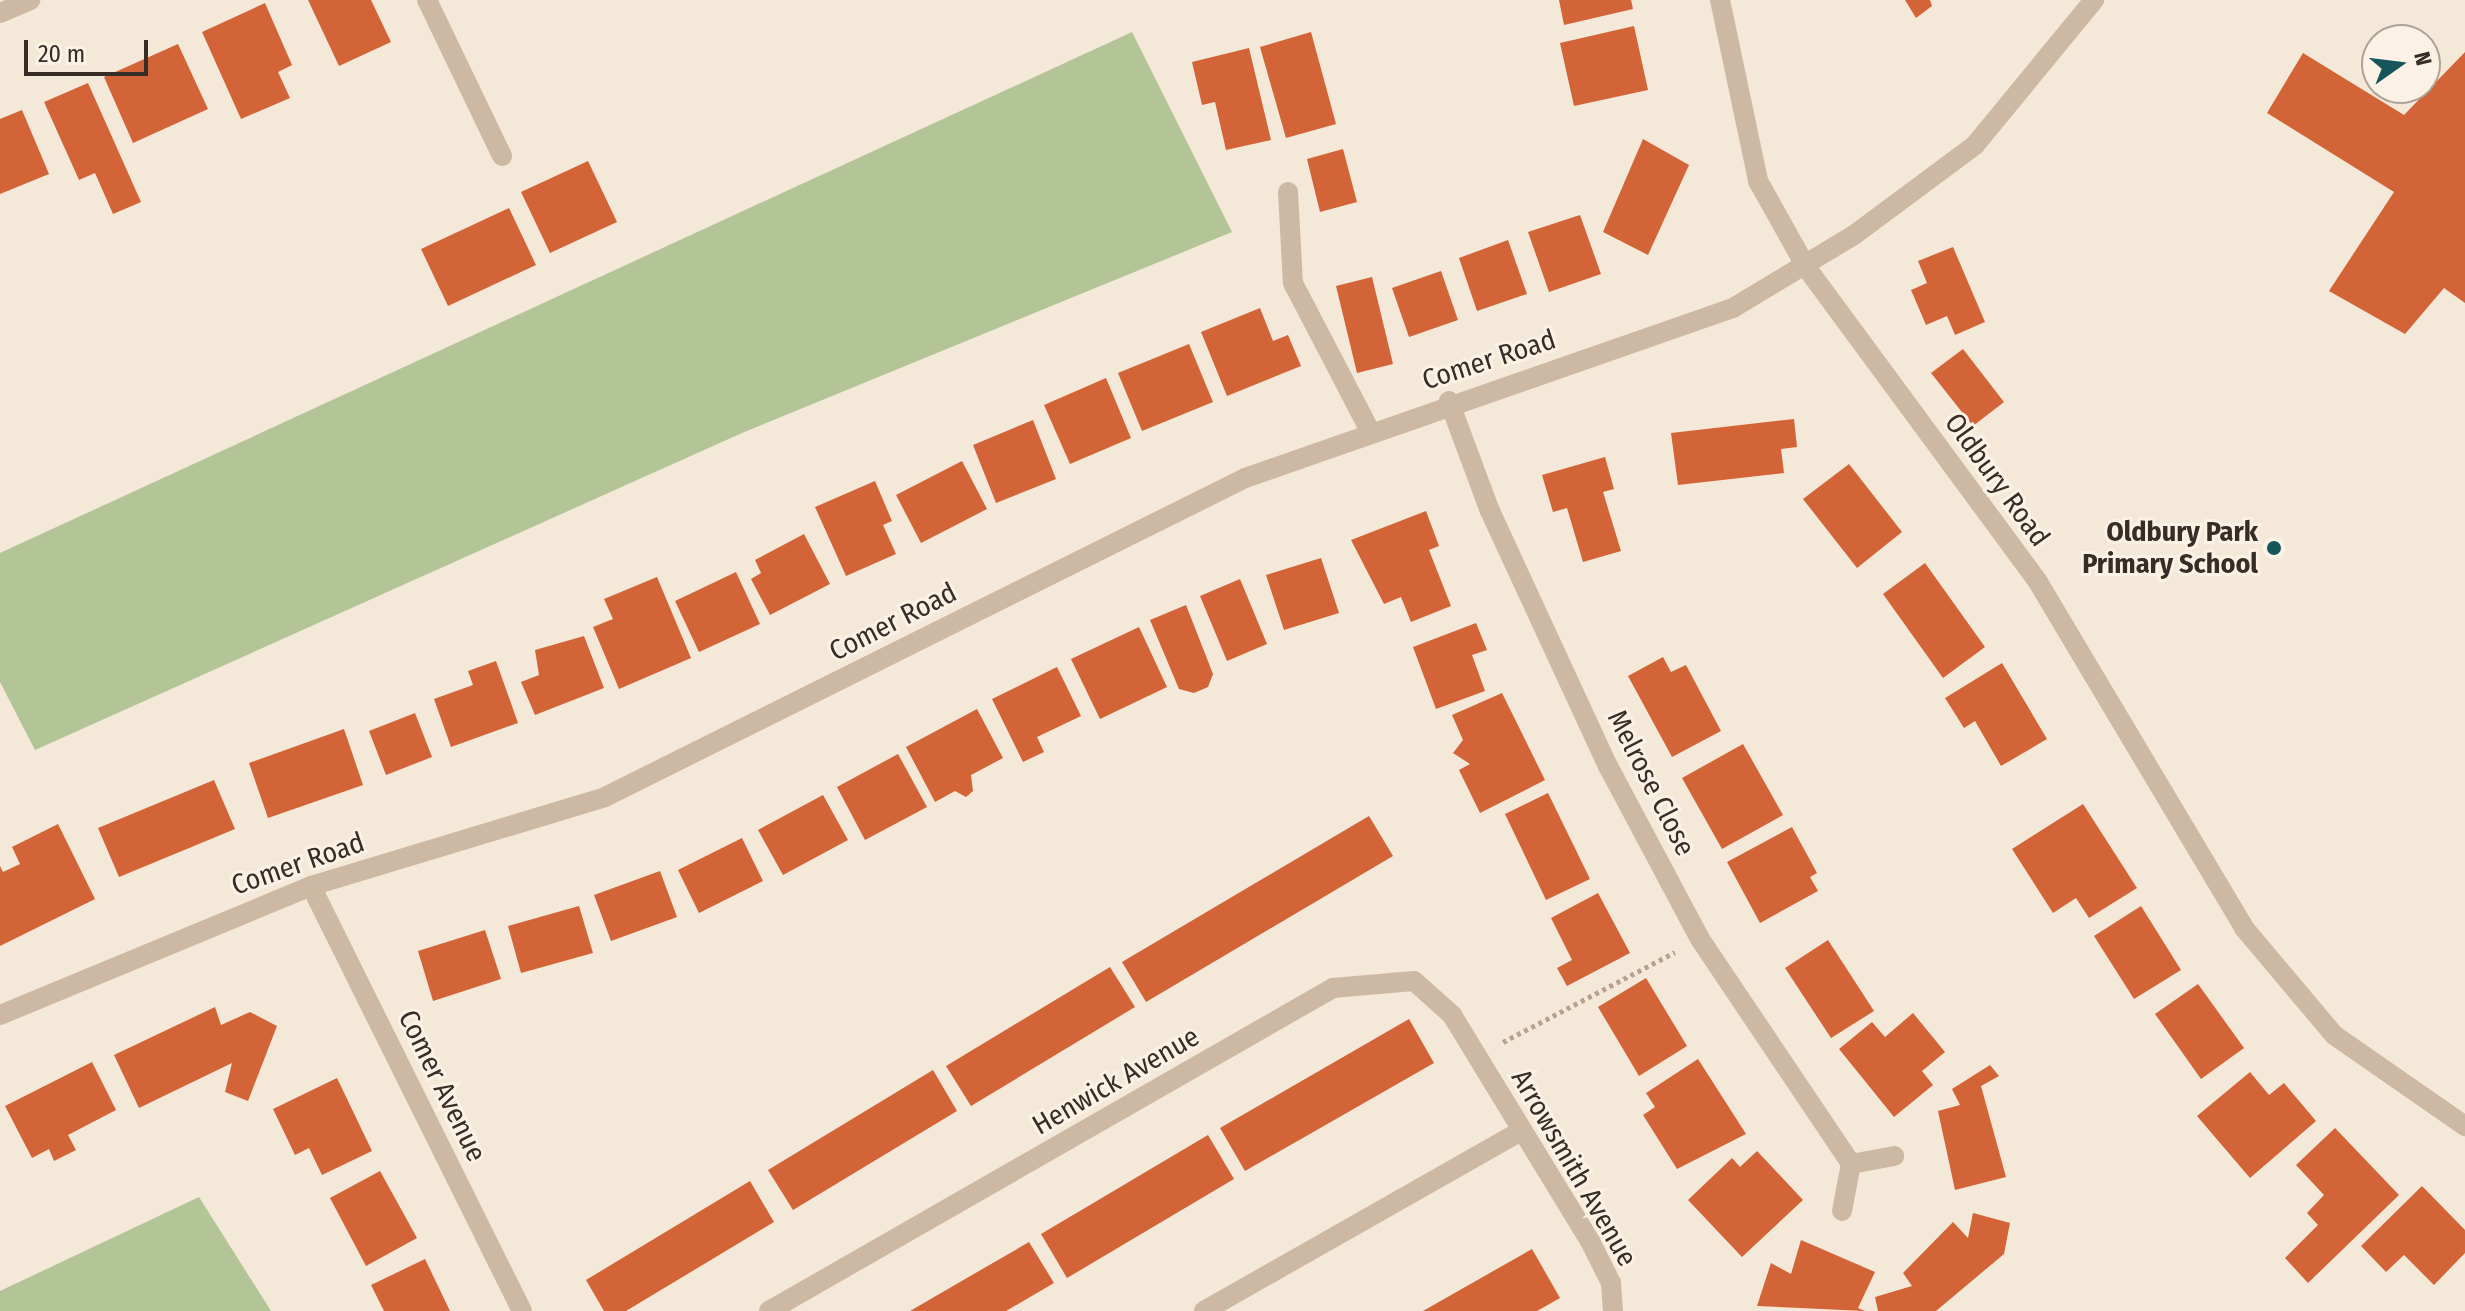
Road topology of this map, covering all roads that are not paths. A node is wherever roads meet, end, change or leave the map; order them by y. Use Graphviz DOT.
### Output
graph roads {
  1 [pos="30,0"];
  2 [pos="427,0"];
  3 [pos="1720,0"];
  4 [pos="2094,0"];
  5 [pos="0,13"];
  6 [pos="502,156"];
  7 [pos="1288,192"];
  8 [pos="1806,267"];
  9 [pos="1449,401"];
  10 [pos="1370,431"];
  11 [pos="311,886"];
  12 [pos="0,1015"];
  13 [pos="1477,1055"];
  14 [pos="2464,1124"];
  15 [pos="1519,1132"];
  16 [pos="1894,1156"];
  17 [pos="1851,1164"];
  18 [pos="1842,1211"];
  19 [pos="522,1311"];
  20 [pos="769,1311"];
  21 [pos="1204,1311"];
  22 [pos="1613,1311"];
  1 -- 5 [label="street"];
  2 -- 6 [label="street"];
  3 -- 8 [label="street, Oldbury Road"];
  4 -- 8 [label="street, Comer Road"];
  7 -- 10 [label="street"];
  8 -- 9 [label="street, Comer Road"];
  8 -- 14 [label="street, Oldbury Road"];
  9 -- 10 [label="street, Comer Road"];
  9 -- 17 [label="street, Melrose Close"];
  10 -- 11 [label="street, Comer Road"];
  11 -- 12 [label="street, Comer Road"];
  11 -- 19 [label="street, Comer Avenue"];
  13 -- 15 [label="street, Arrowsmith Avenue"];
  13 -- 20 [label="street, Henwick Avenue"];
  15 -- 21 [label="street"];
  15 -- 22 [label="street, Arrowsmith Avenue"];
  16 -- 17 [label="street"];
  17 -- 18 [label="street"];
}
